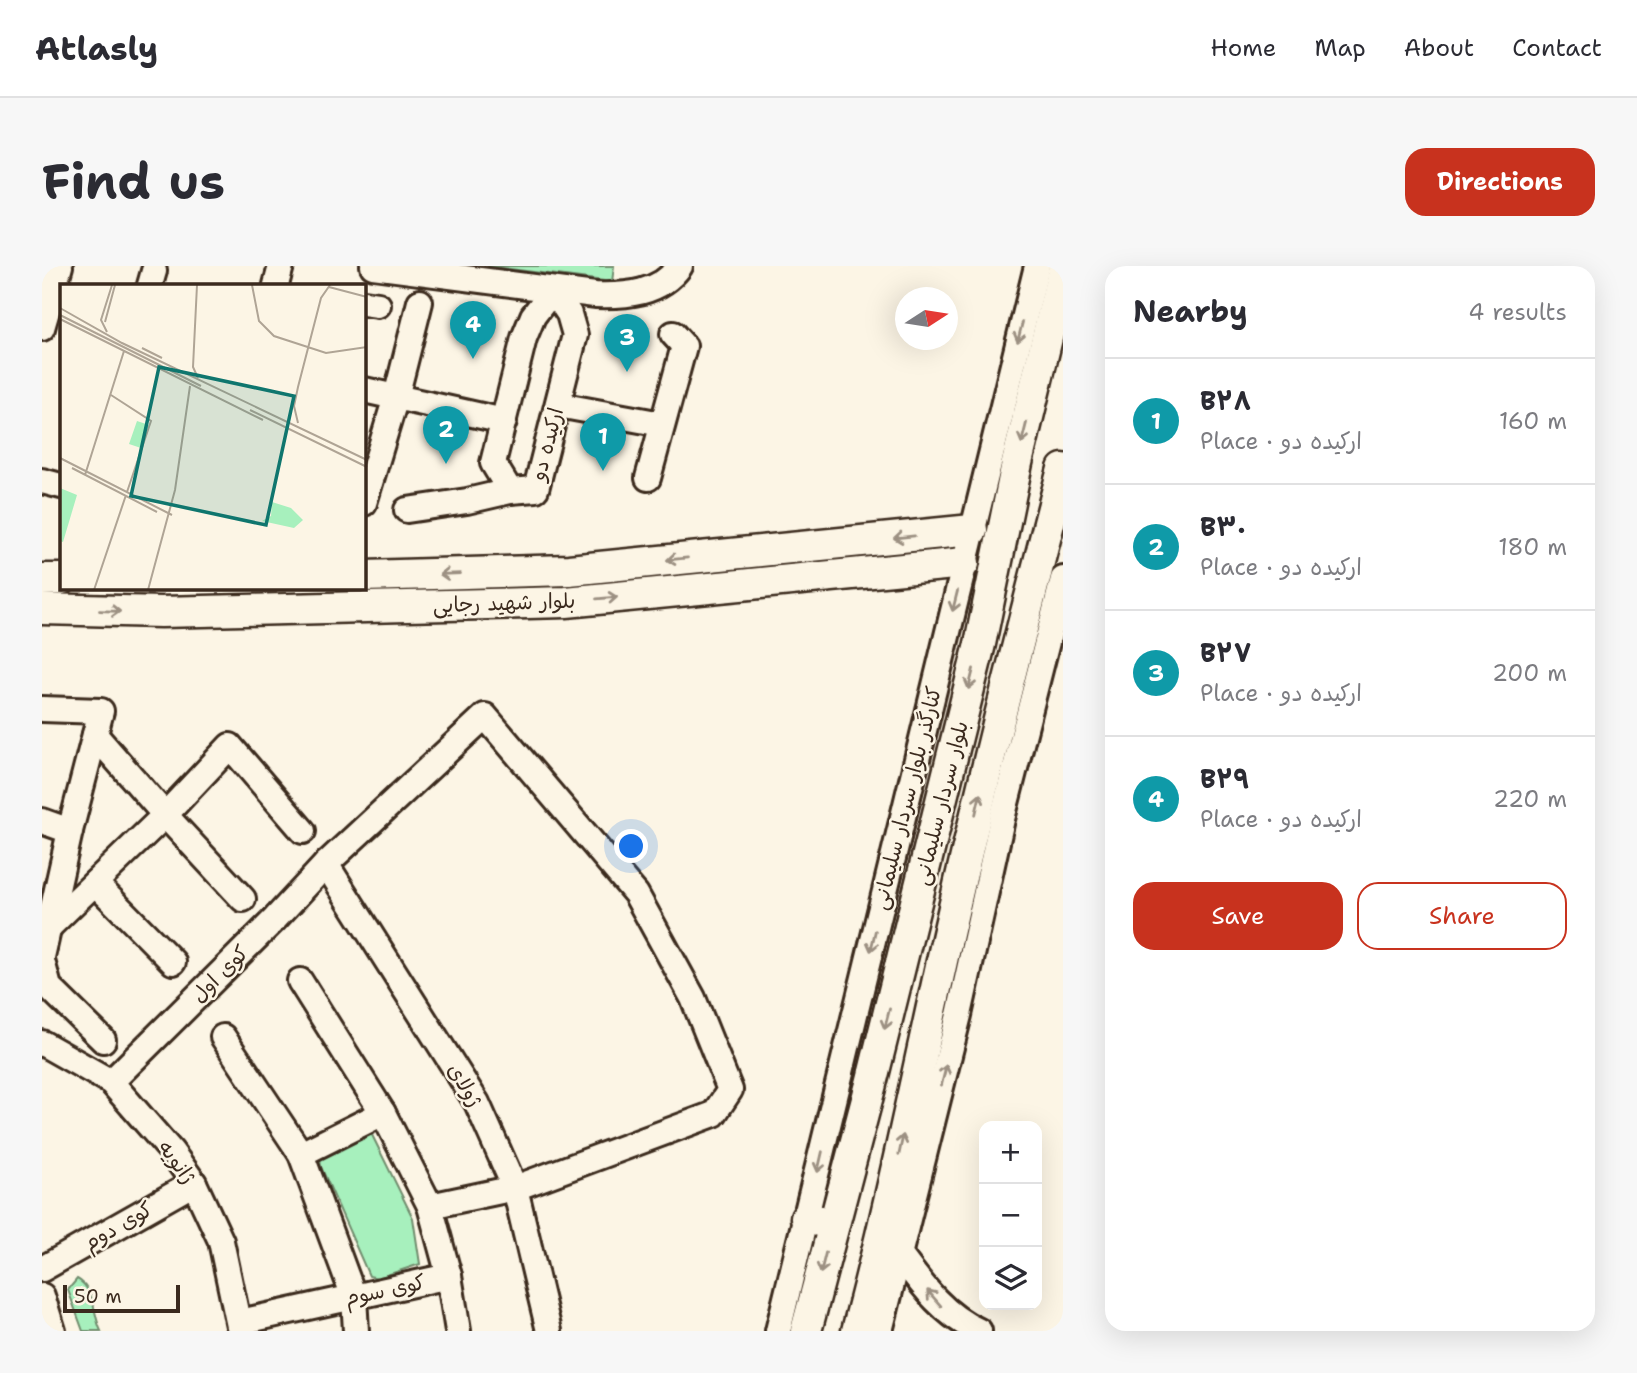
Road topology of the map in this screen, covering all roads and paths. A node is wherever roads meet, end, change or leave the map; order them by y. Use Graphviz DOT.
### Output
graph roads {
  1 [pos="60,266"];
  2 [pos="281,266"];
  3 [pos="373,266"];
  4 [pos="680,266"];
  5 [pos="1037,266"];
  6 [pos="1063,271"];
  7 [pos="276,284"];
  8 [pos="553,290"];
  9 [pos="420,302"];
  10 [pos="42,328"];
  11 [pos="673,334"];
  12 [pos="366,390"];
  13 [pos="396,397"];
  14 [pos="558,405"];
  15 [pos="504,421"];
  16 [pos="662,424"];
  17 [pos="1063,469"];
  18 [pos="648,478"];
  19 [pos="42,481"];
  20 [pos="60,486"];
  21 [pos="510,491"];
  22 [pos="366,496"];
  23 [pos="407,510"];
  24 [pos="971,530"];
  25 [pos="822,545"];
  26 [pos="1063,550"];
  27 [pos="964,563"];
  28 [pos="366,576"];
  29 [pos="821,577"];
  30 [pos="42,579"];
  31 [pos="60,579"];
  32 [pos="1063,579"];
  33 [pos="1033,585"];
  34 [pos="42,609"];
  35 [pos="42,709"];
  36 [pos="95,735"];
  37 [pos="164,815"];
  38 [pos="42,821"];
  39 [pos="70,831"];
  40 [pos="303,831"];
  41 [pos="933,833"];
  42 [pos="967,851"];
  43 [pos="326,864"];
  44 [pos="95,883"];
  45 [pos="243,899"];
  46 [pos="915,907"];
  47 [pos="953,910"];
  48 [pos="46,924"];
  49 [pos="42,959"];
  50 [pos="173,962"];
  51 [pos="300,981"];
  52 [pos="223,1037"];
  53 [pos="103,1040"];
  54 [pos="42,1043"];
  55 [pos="111,1082"];
  56 [pos="383,1113"];
  57 [pos="301,1154"];
  58 [pos="194,1183"];
  59 [pos="516,1188"];
  60 [pos="430,1206"];
  61 [pos="820,1221"];
  62 [pos="899,1254"];
  63 [pos="42,1269"];
  64 [pos="449,1276"];
  65 [pos="42,1296"];
  66 [pos="354,1297"];
  67 [pos="240,1326"];
  68 [pos="53,1331"];
  69 [pos="356,1331"];
  70 [pos="458,1331"];
  71 [pos="549,1331"];
  72 [pos="778,1331"];
  73 [pos="806,1331"];
  74 [pos="857,1331"];
  75 [pos="880,1331"];
  76 [pos="979,1331"];
  1 -- 10 [label="street"];
  2 -- 7 [label="street"];
  3 -- 8 [label="street"];
  4 -- 8 [label="street"];
  5 -- 24 [label="street, کنارگذر بلوار سردار سلیمانی, one-way"];
  6 -- 41 [label="main road, بلوار سردار سلیمانی, one-way"];
  8 -- 14 [label="street, ارکیده دو"];
  8 -- 15 [label="street, ارکیده دو"];
  9 -- 13 [label="street"];
  11 -- 16 [label="street"];
  12 -- 13 [label="street"];
  13 -- 15 [label="street"];
  13 -- 22 [label="street"];
  14 -- 16 [label="street"];
  14 -- 21 [label="street, ارکیده دو"];
  15 -- 21 [label="street, ارکیده دو"];
  16 -- 18 [label="street"];
  17 -- 33 [label="main road, بلوار سردار سلیمانی"];
  19 -- 20 [label="street"];
  21 -- 23 [label="street"];
  24 -- 25 [label="main road, بلوار شهید رجایی, one-way"];
  24 -- 27 [label="street, کنارگذر بلوار سردار سلیمانی"];
  25 -- 28 [label="main road, بلوار شهید رجایی, one-way"];
  25 -- 29 [label="main road"];
  26 -- 33 [label="main road"];
  27 -- 29 [label="main road, بلوار شهید رجایی"];
  27 -- 61 [label="street, کنارگذر بلوار سردار سلیمانی, one-way"];
  34 -- 29 [label="main road, بلوار شهید رجایی, one-way"];
  30 -- 31 [label="main road"];
  62 -- 32 [label="street, one-way"];
  42 -- 33 [label="main road, بلوار سردار سلیمانی, one-way"];
  35 -- 36 [label="street"];
  36 -- 37 [label="street"];
  36 -- 39 [label="street"];
  37 -- 40 [label="street"];
  37 -- 44 [label="street"];
  37 -- 45 [label="street"];
  38 -- 39 [label="street"];
  39 -- 48 [label="street"];
  41 -- 42 [label="main road"];
  41 -- 46 [label="main road, بلوار سردار سلیمانی"];
  42 -- 47 [label="main road, بلوار سردار سلیمانی"];
  43 -- 55 [label="street, کوی اول"];
  43 -- 59 [label="street, ژولای"];
  43 -- 59 [label="street, کوی اول"];
  44 -- 48 [label="street"];
  44 -- 50 [label="street"];
  46 -- 47 [label="main road"];
  46 -- 61 [label="main road, بلوار سردار سلیمانی, one-way"];
  74 -- 47 [label="main road, بلوار سردار سلیمانی, one-way"];
  48 -- 49 [label="street"];
  49 -- 53 [label="street"];
  51 -- 56 [label="street"];
  52 -- 57 [label="street"];
  54 -- 55 [label="street, ژانویه"];
  55 -- 58 [label="street, ژانویه"];
  56 -- 57 [label="street"];
  56 -- 60 [label="street"];
  57 -- 66 [label="street"];
  58 -- 63 [label="street, کوی دوم"];
  58 -- 67 [label="street, ژانویه"];
  59 -- 60 [label="street"];
  59 -- 71 [label="street, ژولای"];
  60 -- 64 [label="street"];
  61 -- 72 [label="street, کنارگذر بلوار سردار سلیمانی"];
  61 -- 73 [label="main road, بلوار سردار سلیمانی, one-way"];
  62 -- 75 [label="street"];
  76 -- 62 [label="street, one-way"];
  64 -- 66 [label="street, کوی سوم"];
  64 -- 70 [label="street"];
  65 -- 68 [label="street"];
  66 -- 67 [label="street, کوی سوم"];
  66 -- 69 [label="street"];
}
